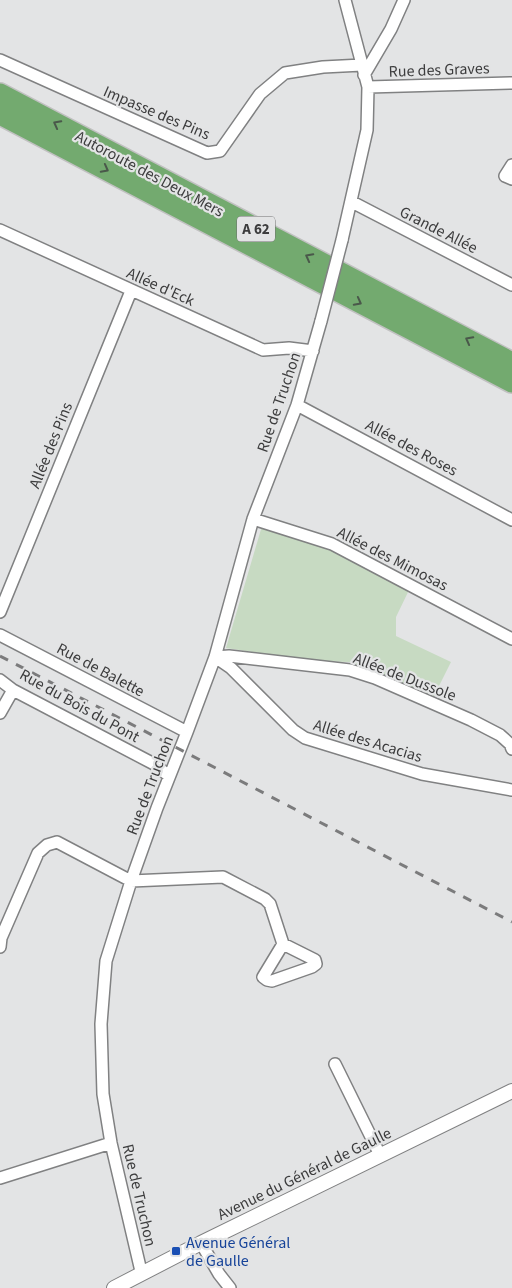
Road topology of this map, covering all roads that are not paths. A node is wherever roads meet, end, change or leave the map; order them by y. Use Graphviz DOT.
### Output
graph roads {
  1 [pos="344,0"];
  2 [pos="404,0"];
  3 [pos="0,60"];
  4 [pos="363,70"];
  5 [pos="512,83"];
  6 [pos="368,87"];
  7 [pos="0,94"];
  8 [pos="0,114"];
  9 [pos="512,166"];
  10 [pos="512,179"];
  11 [pos="352,202"];
  12 [pos="0,230"];
  13 [pos="512,285"];
  14 [pos="131,291"];
  15 [pos="313,351"];
  16 [pos="512,363"];
  17 [pos="512,382"];
  18 [pos="297,405"];
  19 [pos="253,519"];
  20 [pos="512,520"];
  21 [pos="0,612"];
  22 [pos="0,635"];
  23 [pos="512,639"];
  24 [pos="215,657"];
  25 [pos="0,680"];
  26 [pos="13,690"];
  27 [pos="0,713"];
  28 [pos="187,732"];
  29 [pos="512,749"];
  30 [pos="169,776"];
  31 [pos="512,790"];
  32 [pos="131,881"];
  33 [pos="0,941"];
  34 [pos="283,944"];
  35 [pos="336,1064"];
  36 [pos="512,1091"];
  37 [pos="111,1143"];
  38 [pos="380,1155"];
  39 [pos="0,1178"];
  40 [pos="201,1243"];
  41 [pos="143,1272"];
  42 [pos="114,1288"];
  43 [pos="230,1288"];
  1 -- 4 [label="street"];
  2 -- 4 [label="street"];
  3 -- 4 [label="street, Impasse des Pins"];
  4 -- 6 [label="street"];
  5 -- 6 [label="street, Rue des Graves"];
  6 -- 11 [label="street"];
  16 -- 7 [label="highway, Autoroute des Deux Mers / A 62, one-way"];
  8 -- 17 [label="highway, Autoroute des Deux Mers / A 62, one-way"];
  9 -- 10 [label="street"];
  11 -- 13 [label="street, Grande Allée"];
  11 -- 15 [label="street, Rue de Truchon, bridge"];
  12 -- 14 [label="street, Allée d'Eck"];
  14 -- 15 [label="street, Allée d'Eck"];
  14 -- 21 [label="street, Allée des Pins"];
  15 -- 18 [label="street, Rue de Truchon"];
  18 -- 19 [label="street, Rue de Truchon"];
  18 -- 20 [label="street, Allée des Roses"];
  19 -- 23 [label="street, Allée des Mimosas"];
  19 -- 24 [label="street, Rue de Truchon"];
  22 -- 28 [label="street, Rue de Balette"];
  24 -- 28 [label="street, Rue de Truchon"];
  24 -- 29 [label="street, Allée de Dussole"];
  24 -- 31 [label="street, Allée des Acacias"];
  25 -- 26 [label="street, Rue du Bois du Pont"];
  26 -- 27 [label="street"];
  26 -- 30 [label="street, Rue du Bois du Pont"];
  28 -- 30 [label="street, Rue de Truchon"];
  30 -- 32 [label="street, Rue de Truchon"];
  32 -- 33 [label="street"];
  32 -- 34 [label="street"];
  32 -- 37 [label="street, Rue de Truchon"];
  35 -- 38 [label="street"];
  36 -- 38 [label="street, Avenue du Général de Gaulle"];
  37 -- 39 [label="street"];
  37 -- 41 [label="street, Rue de Truchon"];
  38 -- 40 [label="street, Avenue du Général de Gaulle"];
  40 -- 41 [label="street, Avenue du Général de Gaulle"];
  40 -- 43 [label="street"];
  41 -- 42 [label="street, Avenue du Général de Gaulle"];
}
